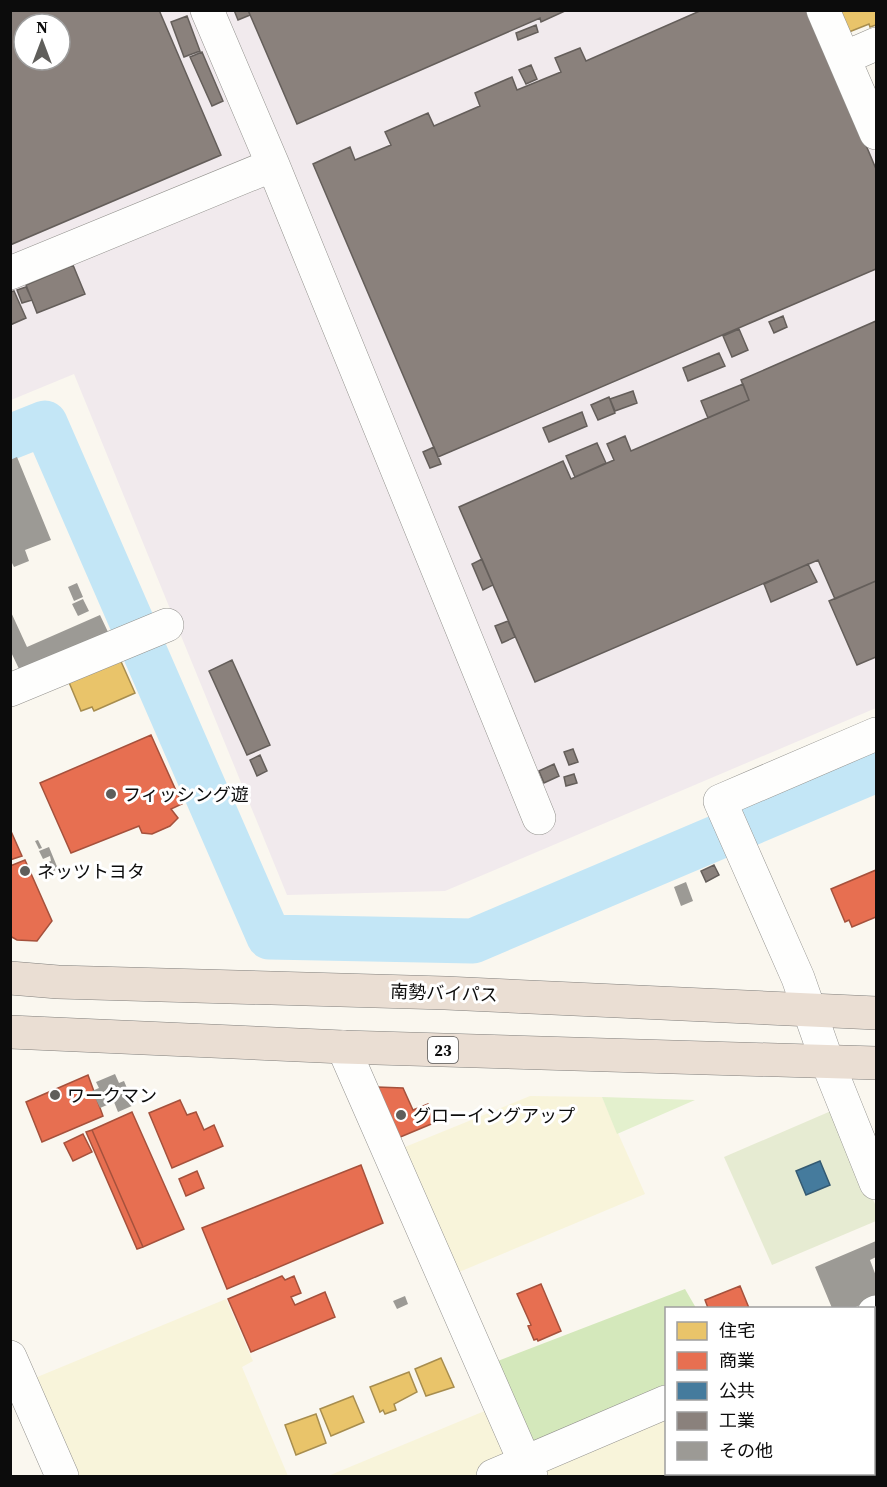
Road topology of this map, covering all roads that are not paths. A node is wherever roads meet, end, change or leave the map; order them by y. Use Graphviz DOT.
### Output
graph roads {
  1 [pos="207,10"];
  2 [pos="823,10"];
  3 [pos="876,44"];
  4 [pos="844,58"];
  5 [pos="876,133"];
  6 [pos="273,165"];
  7 [pos="10,273"];
  8 [pos="167,625"];
  9 [pos="10,690"];
  10 [pos="876,734"];
  11 [pos="539,818"];
  12 [pos="10,978"];
  13 [pos="809,1009"];
  14 [pos="876,1013"];
  15 [pos="10,1032"];
  16 [pos="343,1047"];
  17 [pos="827,1061"];
  18 [pos="876,1063"];
  19 [pos="876,1183"];
  20 [pos="10,1358"];
  21 [pos="665,1402"];
  22 [pos="528,1469"];
  23 [pos="62,1476"];
  24 [pos="493,1476"];
  1 -- 6 [label="street"];
  2 -- 4 [label="street"];
  3 -- 4 [label="street"];
  4 -- 5 [label="street"];
  6 -- 7 [label="street"];
  6 -- 11 [label="street"];
  8 -- 9 [label="street"];
  10 -- 13 [label="street"];
  12 -- 13 [label="highway, 南勢バイパス"];
  13 -- 14 [label="highway, 南勢バイパス"];
  13 -- 17 [label="street"];
  15 -- 16 [label="highway, 23"];
  16 -- 17 [label="highway, 23"];
  16 -- 22 [label="street"];
  17 -- 18 [label="highway, 23"];
  17 -- 19 [label="street"];
  20 -- 23 [label="street"];
  21 -- 22 [label="street"];
  22 -- 24 [label="street"];
}
